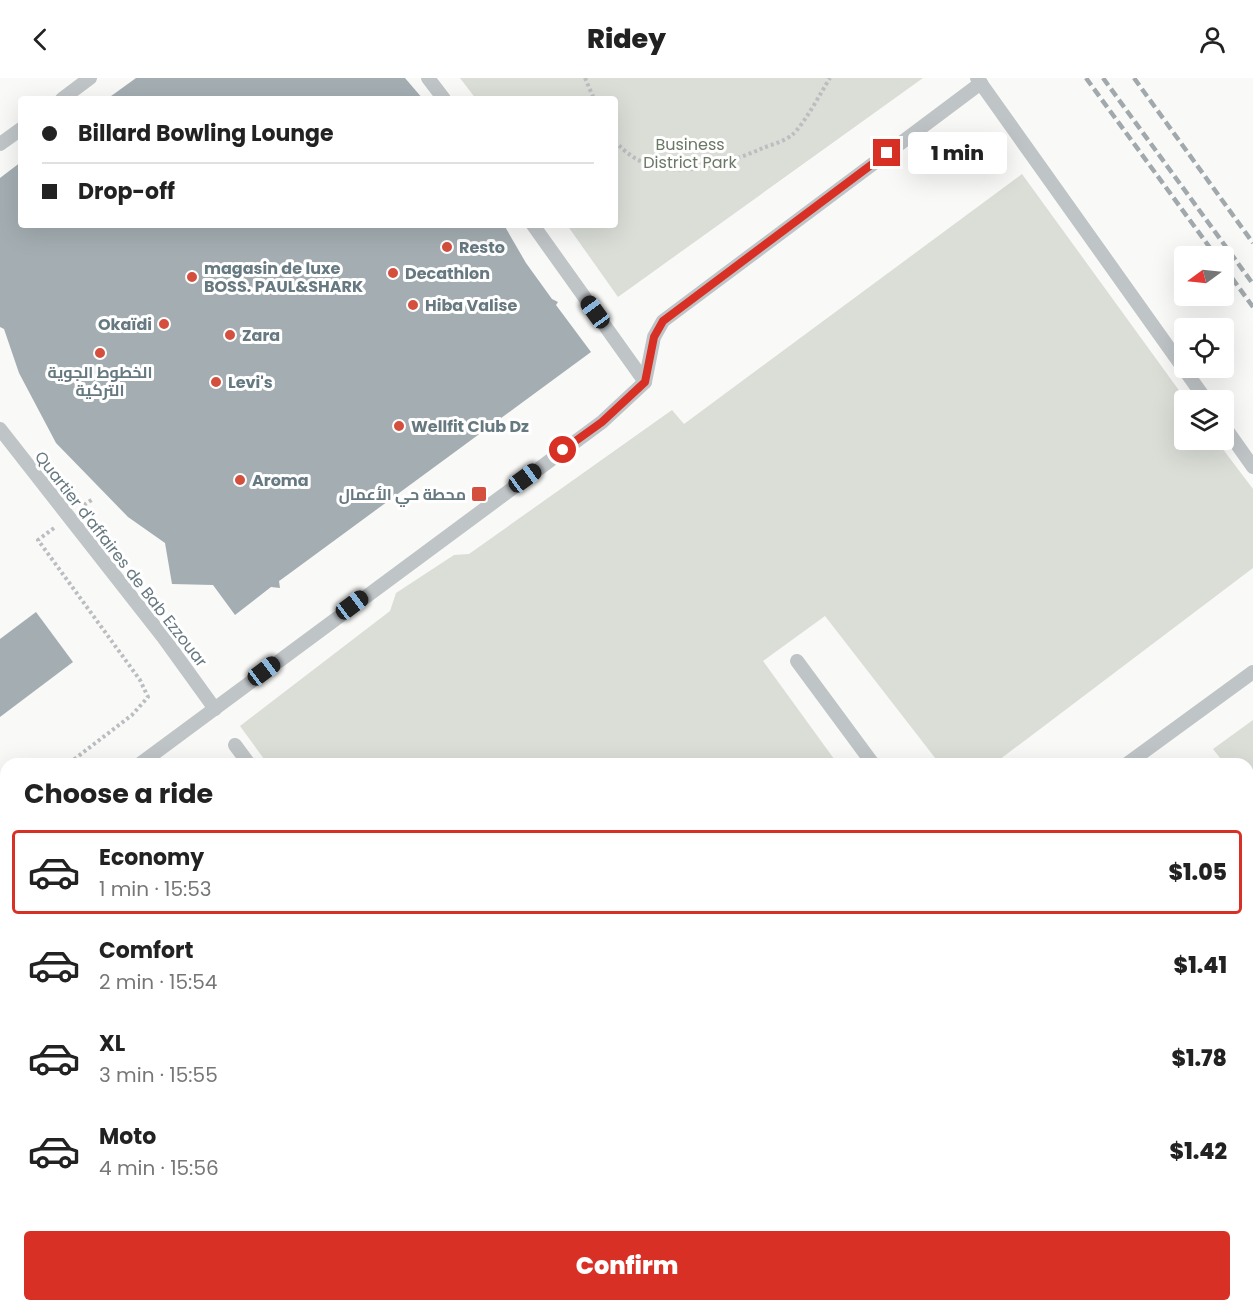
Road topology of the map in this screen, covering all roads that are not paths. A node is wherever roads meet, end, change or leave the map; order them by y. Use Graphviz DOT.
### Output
graph roads {
  1 [pos="90,78"];
  2 [pos="429,78"];
  3 [pos="979,80"];
  4 [pos="66,96"];
  5 [pos="442,96"];
  6 [pos="18,131"];
  7 [pos="0,144"];
  8 [pos="535,228"];
  9 [pos="645,382"];
  10 [pos="1199,390"];
  11 [pos="0,429"];
  12 [pos="1234,440"];
  13 [pos="1253,467"];
  14 [pos="797,661"];
  15 [pos="1253,672"];
  16 [pos="215,709"];
  17 [pos="235,744"];
  18 [pos="148,758"];
  19 [pos="245,758"];
  20 [pos="869,758"];
  21 [pos="1135,758"];
  1 -- 4 [label="lane"];
  2 -- 5 [label="lane"];
  3 -- 9 [label="lane"];
  3 -- 10 [label="lane"];
  6 -- 7 [label="lane"];
  8 -- 9 [label="lane"];
  9 -- 16 [label="lane"];
  11 -- 16 [label="lane, Quartier d'affaires de Bab Ezzouar"];
  12 -- 13 [label="lane"];
  14 -- 20 [label="lane"];
  15 -- 21 [label="lane"];
  16 -- 18 [label="lane"];
  17 -- 19 [label="lane"];
}
